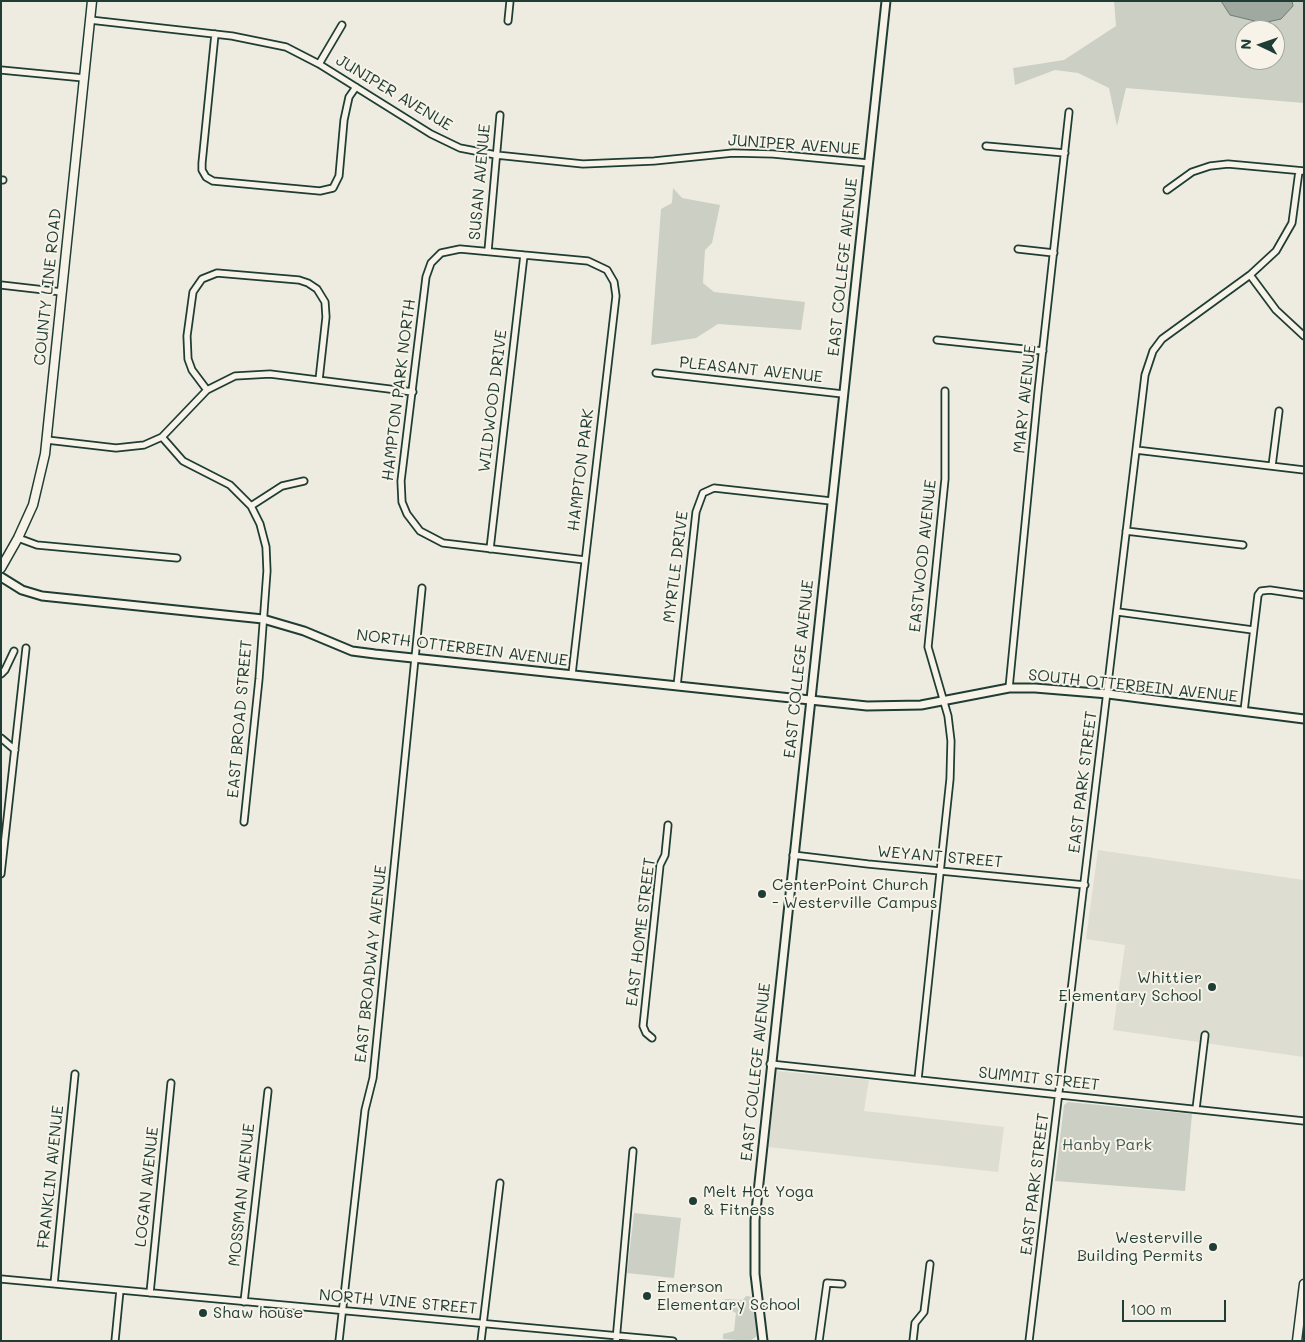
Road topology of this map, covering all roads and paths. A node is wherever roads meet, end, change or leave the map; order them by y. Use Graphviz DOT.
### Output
graph roads {
  1 [pos="92,1"];
  2 [pos="510,1"];
  3 [pos="886,1"];
  4 [pos="90,20"];
  5 [pos="508,21"];
  6 [pos="342,25"];
  7 [pos="215,34"];
  8 [pos="319,64"];
  9 [pos="1,70"];
  10 [pos="84,78"];
  11 [pos="356,87"];
  12 [pos="1069,112"];
  13 [pos="500,115"];
  14 [pos="986,146"];
  15 [pos="1065,153"];
  16 [pos="496,155"];
  17 [pos="868,163"];
  18 [pos="1301,171"];
  19 [pos="1167,190"];
  20 [pos="1018,249"];
  21 [pos="488,251"];
  22 [pos="1054,253"];
  23 [pos="524,255"];
  24 [pos="1250,274"];
  25 [pos="1,285"];
  26 [pos="62,292"];
  27 [pos="1304,336"];
  28 [pos="937,340"];
  29 [pos="1043,351"];
  30 [pos="656,373"];
  31 [pos="319,380"];
  32 [pos="207,390"];
  33 [pos="413,392"];
  34 [pos="945,392"];
  35 [pos="843,394"];
  36 [pos="1279,411"];
  37 [pos="162,437"];
  38 [pos="47,440"];
  39 [pos="1136,450"];
  40 [pos="1272,466"];
  41 [pos="1304,470"];
  42 [pos="304,481"];
  43 [pos="831,501"];
  44 [pos="251,506"];
  45 [pos="1126,531"];
  46 [pos="18,538"];
  47 [pos="1243,545"];
  48 [pos="490,550"];
  49 [pos="178,558"];
  50 [pos="585,560"];
  51 [pos="1,568"];
  52 [pos="1,576"];
  53 [pos="422,588"];
  54 [pos="1304,595"];
  55 [pos="1118,612"];
  56 [pos="263,619"];
  57 [pos="1253,630"];
  58 [pos="26,648"];
  59 [pos="14,651"];
  60 [pos="416,658"];
  61 [pos="1,674"];
  62 [pos="572,674"];
  63 [pos="677,686"];
  64 [pos="1010,688"];
  65 [pos="1108,694"];
  66 [pos="944,700"];
  67 [pos="810,701"];
  68 [pos="1244,711"];
  69 [pos="1304,719"];
  70 [pos="1,738"];
  71 [pos="15,750"];
  72 [pos="244,822"];
  73 [pos="4,823"];
  74 [pos="668,825"];
  75 [pos="793,854"];
  76 [pos="941,871"];
  77 [pos="1,874"];
  78 [pos="1085,885"];
  79 [pos="1205,1035"];
  80 [pos="652,1038"];
  81 [pos="770,1064"];
  82 [pos="75,1074"];
  83 [pos="918,1079"];
  84 [pos="171,1083"];
  85 [pos="268,1091"];
  86 [pos="1060,1095"];
  87 [pos="1196,1109"];
  88 [pos="1304,1121"];
  89 [pos="633,1151"];
  90 [pos="500,1183"];
  91 [pos="930,1264"];
  92 [pos="1,1279"];
  93 [pos="54,1284"];
  94 [pos="842,1284"];
  95 [pos="1304,1284"];
  96 [pos="120,1290"];
  97 [pos="150,1293"];
  98 [pos="244,1302"];
  99 [pos="343,1311"];
  100 [pos="483,1324"];
  101 [pos="617,1338"];
  102 [pos="115,1341"];
  103 [pos="339,1341"];
  104 [pos="482,1341"];
  105 [pos="673,1341"];
  106 [pos="763,1341"];
  107 [pos="819,1341"];
  108 [pos="913,1341"];
  109 [pos="1029,1341"];
  110 [pos="1297,1341"];
  1 -- 4 [label="main road, COUNTY LINE ROAD"];
  2 -- 5 [label="street"];
  3 -- 17 [label="street, EAST COLLEGE AVENUE"];
  4 -- 7 [label="street, JUNIPER AVENUE"];
  4 -- 10 [label="main road, COUNTY LINE ROAD"];
  6 -- 8 [label="street"];
  7 -- 8 [label="street, JUNIPER AVENUE"];
  7 -- 11 [label="street"];
  8 -- 11 [label="street, JUNIPER AVENUE"];
  9 -- 10 [label="street"];
  10 -- 26 [label="main road, COUNTY LINE ROAD"];
  11 -- 16 [label="street, JUNIPER AVENUE"];
  12 -- 15 [label="street, MARY AVENUE"];
  13 -- 16 [label="street, SUSAN AVENUE"];
  14 -- 15 [label="street"];
  15 -- 22 [label="street, MARY AVENUE"];
  16 -- 17 [label="street, JUNIPER AVENUE"];
  16 -- 21 [label="street, SUSAN AVENUE"];
  17 -- 35 [label="street, EAST COLLEGE AVENUE"];
  18 -- 19 [label="street"];
  18 -- 24 [label="street, EAST PARK STREET"];
  20 -- 22 [label="street"];
  21 -- 23 [label="street"];
  21 -- 33 [label="street, HAMPTON PARK NORTH"];
  22 -- 29 [label="street, MARY AVENUE"];
  23 -- 48 [label="street, WILDWOOD DRIVE"];
  23 -- 50 [label="street, HAMPTON PARK"];
  24 -- 27 [label="street"];
  24 -- 39 [label="street, EAST PARK STREET"];
  25 -- 26 [label="street"];
  26 -- 38 [label="main road, COUNTY LINE ROAD"];
  28 -- 29 [label="street"];
  29 -- 64 [label="street, MARY AVENUE"];
  30 -- 35 [label="street, PLEASANT AVENUE"];
  31 -- 32 [label="street"];
  31 -- 32 [label="street"];
  31 -- 33 [label="street"];
  32 -- 37 [label="street"];
  33 -- 48 [label="street, HAMPTON PARK NORTH"];
  34 -- 66 [label="street, EASTWOOD AVENUE"];
  35 -- 43 [label="street, EAST COLLEGE AVENUE"];
  36 -- 40 [label="street"];
  37 -- 38 [label="street"];
  37 -- 44 [label="street"];
  38 -- 46 [label="main road, COUNTY LINE ROAD"];
  39 -- 40 [label="street"];
  39 -- 45 [label="street, EAST PARK STREET"];
  40 -- 41 [label="street"];
  42 -- 44 [label="street"];
  43 -- 63 [label="street, MYRTLE DRIVE"];
  43 -- 67 [label="street, EAST COLLEGE AVENUE"];
  44 -- 56 [label="street, EAST BROAD STREET"];
  45 -- 47 [label="street"];
  45 -- 55 [label="street, EAST PARK STREET"];
  46 -- 49 [label="street"];
  46 -- 51 [label="main road, COUNTY LINE ROAD"];
  48 -- 50 [label="street"];
  50 -- 62 [label="street, HAMPTON PARK"];
  52 -- 56 [label="street, NORTH OTTERBEIN AVENUE"];
  53 -- 60 [label="street, EAST BROADWAY AVENUE"];
  54 -- 57 [label="street"];
  55 -- 57 [label="street"];
  55 -- 65 [label="street, EAST PARK STREET"];
  56 -- 60 [label="street, NORTH OTTERBEIN AVENUE"];
  56 -- 72 [label="street, EAST BROAD STREET"];
  57 -- 68 [label="street"];
  58 -- 71 [label="street"];
  59 -- 61 [label="street"];
  60 -- 62 [label="street, NORTH OTTERBEIN AVENUE"];
  60 -- 99 [label="street, EAST BROADWAY AVENUE"];
  62 -- 63 [label="street, NORTH OTTERBEIN AVENUE"];
  63 -- 67 [label="street, NORTH OTTERBEIN AVENUE"];
  64 -- 65 [label="street, SOUTH OTTERBEIN AVENUE"];
  64 -- 66 [label="street, SOUTH OTTERBEIN AVENUE"];
  65 -- 68 [label="street, SOUTH OTTERBEIN AVENUE"];
  65 -- 78 [label="street, EAST PARK STREET"];
  66 -- 67 [label="street, SOUTH OTTERBEIN AVENUE"];
  66 -- 76 [label="street, EASTWOOD AVENUE"];
  67 -- 75 [label="street, EAST COLLEGE AVENUE"];
  68 -- 69 [label="street, SOUTH OTTERBEIN AVENUE"];
  70 -- 71 [label="street"];
  71 -- 73 [label="street"];
  73 -- 77 [label="street"];
  74 -- 80 [label="street, EAST HOME STREET"];
  75 -- 76 [label="street, WEYANT STREET"];
  75 -- 81 [label="street, EAST COLLEGE AVENUE"];
  76 -- 78 [label="street, WEYANT STREET"];
  76 -- 83 [label="street, EASTWOOD AVENUE"];
  78 -- 86 [label="street, EAST PARK STREET"];
  79 -- 87 [label="street"];
  81 -- 83 [label="street, SUMMIT STREET"];
  81 -- 106 [label="street, EAST COLLEGE AVENUE"];
  82 -- 93 [label="street, FRANKLIN AVENUE"];
  83 -- 86 [label="street, SUMMIT STREET"];
  84 -- 97 [label="street, LOGAN AVENUE"];
  85 -- 98 [label="street, MOSSMAN AVENUE"];
  86 -- 87 [label="street, SUMMIT STREET"];
  86 -- 109 [label="street, EAST PARK STREET"];
  87 -- 88 [label="street, SUMMIT STREET"];
  89 -- 101 [label="street"];
  90 -- 100 [label="street"];
  91 -- 108 [label="street"];
  92 -- 93 [label="street, NORTH VINE STREET"];
  93 -- 96 [label="street, NORTH VINE STREET"];
  94 -- 107 [label="street"];
  95 -- 110 [label="main road"];
  96 -- 97 [label="street, NORTH VINE STREET"];
  96 -- 102 [label="street"];
  97 -- 98 [label="street, NORTH VINE STREET"];
  98 -- 99 [label="street, NORTH VINE STREET"];
  99 -- 100 [label="street, NORTH VINE STREET"];
  99 -- 103 [label="street, EAST BROADWAY AVENUE"];
  100 -- 101 [label="street, NORTH VINE STREET"];
  100 -- 104 [label="street"];
  101 -- 105 [label="street, NORTH VINE STREET"];
}
